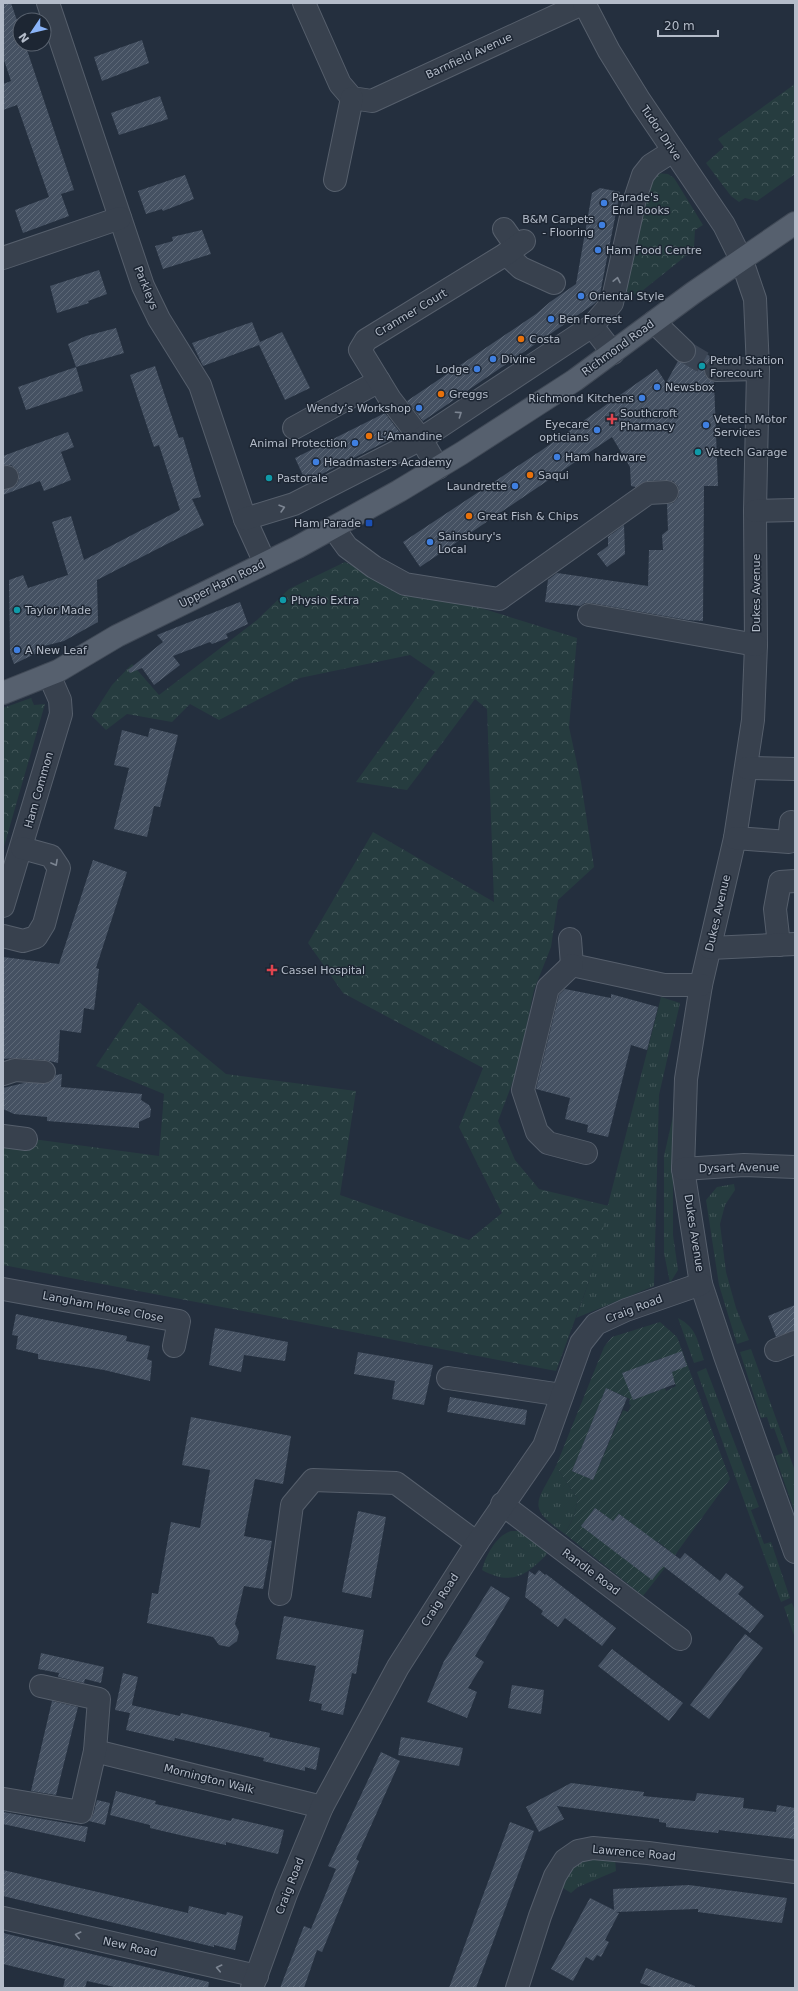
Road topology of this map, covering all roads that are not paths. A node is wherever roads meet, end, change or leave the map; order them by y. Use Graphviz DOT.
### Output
graph roads {
  1 [pos="48,3"];
  2 [pos="304,3"];
  3 [pos="584,3"];
  4 [pos="352,98"];
  5 [pos="673,150"];
  6 [pos="335,180"];
  7 [pos="120,218"];
  8 [pos="795,223"];
  9 [pos="504,229"];
  10 [pos="515,247"];
  11 [pos="3,258"];
  12 [pos="742,260"];
  13 [pos="554,283"];
  14 [pos="654,322"];
  15 [pos="592,326"];
  16 [pos="684,351"];
  17 [pos="613,353"];
  18 [pos="758,369"];
  19 [pos="716,370"];
  20 [pos="379,381"];
  21 [pos="294,428"];
  22 [pos="421,440"];
  23 [pos="438,468"];
  24 [pos="667,492"];
  25 [pos="795,510"];
  26 [pos="755,511"];
  27 [pos="245,518"];
  28 [pos="334,529"];
  29 [pos="265,563"];
  30 [pos="589,615"];
  31 [pos="756,644"];
  32 [pos="49,675"];
  33 [pos="3,693"];
  34 [pos="747,768"];
  35 [pos="795,769"];
  36 [pos="791,822"];
  37 [pos="736,838"];
  38 [pos="22,848"];
  39 [pos="795,881"];
  40 [pos="3,906"];
  41 [pos="3,936"];
  42 [pos="570,939"];
  43 [pos="787,945"];
  44 [pos="710,948"];
  45 [pos="572,965"];
  46 [pos="701,985"];
  47 [pos="44,1072"];
  48 [pos="3,1074"];
  49 [pos="3,1136"];
  50 [pos="26,1139"];
  51 [pos="586,1153"];
  52 [pos="795,1167"];
  53 [pos="683,1169"];
  54 [pos="701,1284"];
  55 [pos="3,1289"];
  56 [pos="174,1346"];
  57 [pos="448,1378"];
  58 [pos="562,1395"];
  59 [pos="502,1504"];
  60 [pos="477,1543"];
  61 [pos="795,1552"];
  62 [pos="280,1594"];
  63 [pos="680,1639"];
  64 [pos="42,1686"];
  65 [pos="95,1751"];
  66 [pos="4,1799"];
  67 [pos="322,1807"];
  68 [pos="795,1872"];
  69 [pos="3,1918"];
  70 [pos="254,1982"];
  71 [pos="517,1988"];
  1 -- 7 [label="street, Parkleys"];
  2 -- 4 [label="street"];
  3 -- 4 [label="street, Barnfield Avenue"];
  3 -- 5 [label="street, Tudor Drive"];
  4 -- 6 [label="street"];
  5 -- 12 [label="street, Tudor Drive"];
  15 -- 5 [label="street, one-way"];
  7 -- 11 [label="street"];
  7 -- 27 [label="street, Parkleys"];
  8 -- 12 [label="main road, Richmond Road"];
  9 -- 10 [label="street"];
  10 -- 13 [label="street"];
  10 -- 20 [label="street, Cranmer Court"];
  12 -- 14 [label="main road, Richmond Road"];
  12 -- 18 [label="street, Dukes Avenue"];
  14 -- 16 [label="street"];
  14 -- 17 [label="main road, Richmond Road"];
  15 -- 17 [label="street"];
  22 -- 15 [label="street, one-way"];
  17 -- 23 [label="main road, Richmond Road"];
  18 -- 19 [label="street"];
  18 -- 26 [label="street, Dukes Avenue"];
  20 -- 21 [label="street"];
  20 -- 22 [label="street, Cranmer Court"];
  22 -- 23 [label="street, Cranmer Court"];
  27 -- 22 [label="street, one-way"];
  23 -- 28 [label="main road, Upper Ham Road"];
  24 -- 28 [label="street"];
  25 -- 26 [label="street"];
  26 -- 31 [label="street, Dukes Avenue"];
  27 -- 29 [label="street, Parkleys"];
  28 -- 29 [label="main road, Upper Ham Road"];
  29 -- 32 [label="main road, Upper Ham Road"];
  30 -- 31 [label="street"];
  31 -- 34 [label="street, Dukes Avenue"];
  32 -- 33 [label="main road, Upper Ham Road"];
  32 -- 38 [label="street, Ham Common"];
  34 -- 35 [label="street"];
  34 -- 37 [label="street, Dukes Avenue"];
  36 -- 37 [label="street"];
  37 -- 44 [label="street, Dukes Avenue"];
  38 -- 40 [label="street, Ham Common"];
  38 -- 41 [label="street, one-way"];
  39 -- 43 [label="street"];
  42 -- 45 [label="street"];
  43 -- 44 [label="street"];
  44 -- 46 [label="street, Dukes Avenue"];
  45 -- 46 [label="street"];
  45 -- 51 [label="street"];
  46 -- 53 [label="street, Dukes Avenue"];
  47 -- 48 [label="street"];
  49 -- 50 [label="street"];
  52 -- 53 [label="street, Dysart Avenue"];
  53 -- 54 [label="street, Dukes Avenue"];
  54 -- 58 [label="street, Craig Road"];
  54 -- 61 [label="street, Dukes Avenue"];
  55 -- 56 [label="street, Langham House Close"];
  57 -- 58 [label="street"];
  58 -- 59 [label="street, Craig Road"];
  59 -- 60 [label="street, Craig Road"];
  59 -- 63 [label="street, Randle Road"];
  60 -- 62 [label="street"];
  60 -- 67 [label="street, Craig Road"];
  64 -- 65 [label="street"];
  65 -- 66 [label="street"];
  65 -- 67 [label="street, Mornington Walk"];
  67 -- 70 [label="street, Craig Road"];
  68 -- 71 [label="street, Lawrence Road"];
  70 -- 69 [label="street, New Road, one-way"];
}
